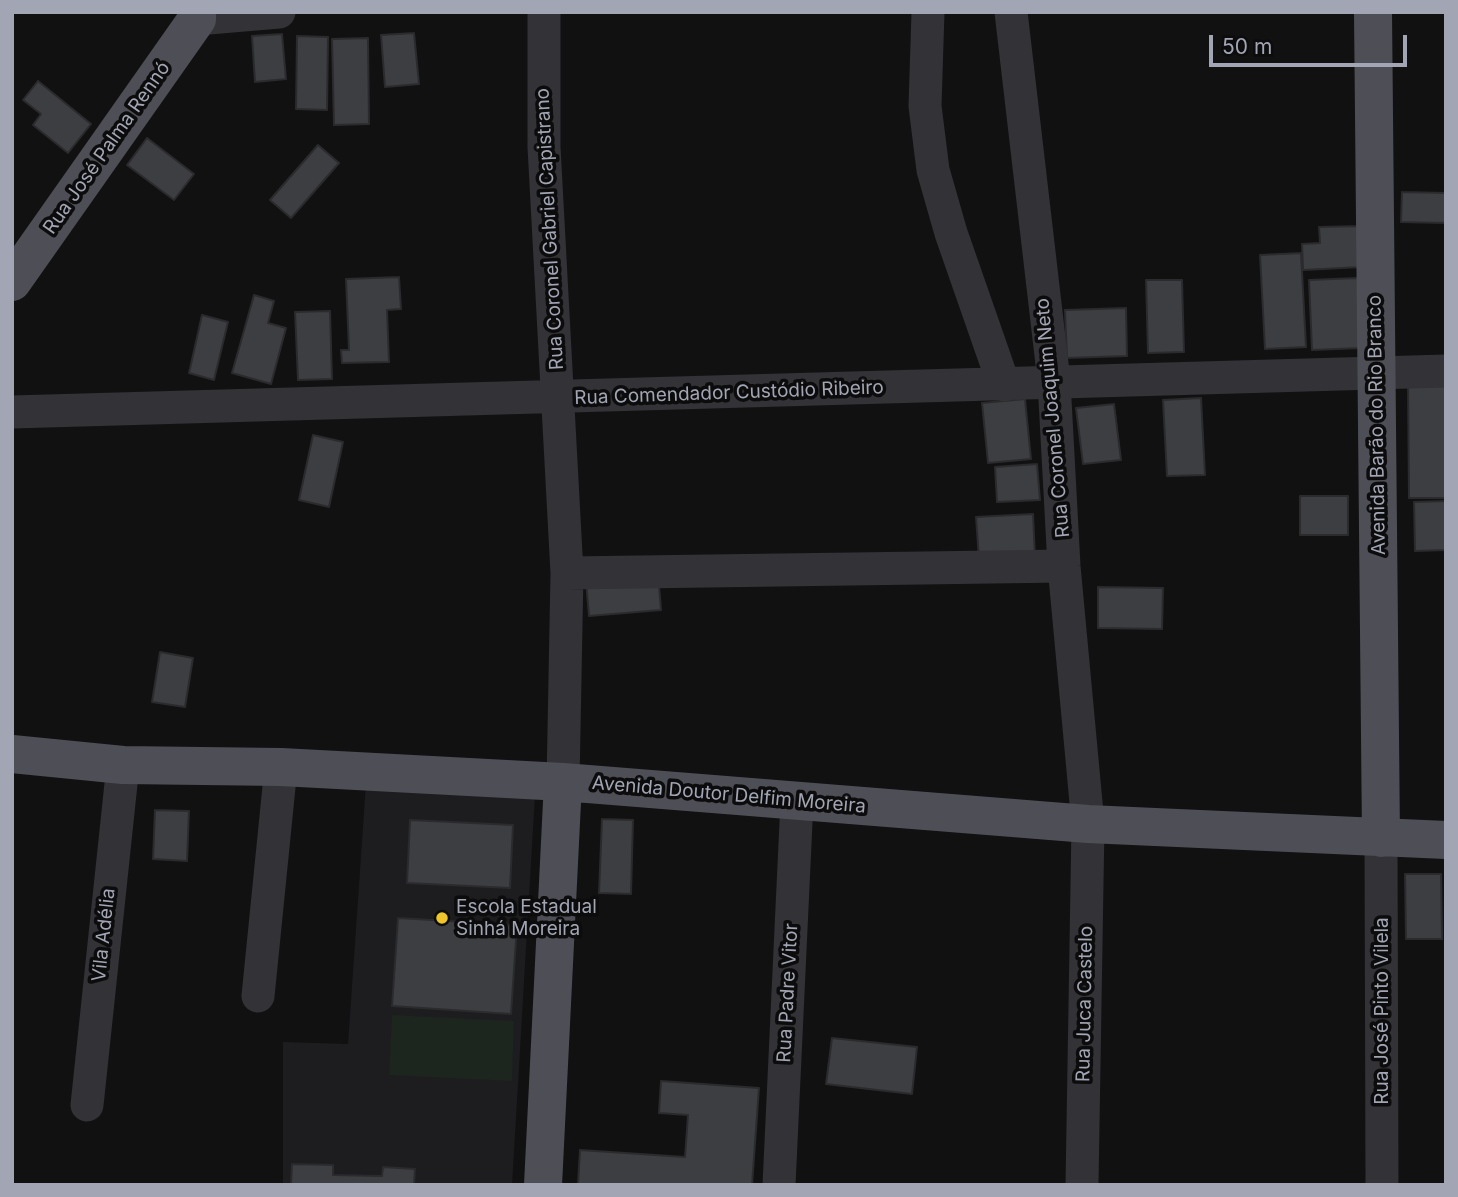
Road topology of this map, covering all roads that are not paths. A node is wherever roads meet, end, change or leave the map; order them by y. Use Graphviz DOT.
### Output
graph roads {
  1 [pos="279,12"];
  2 [pos="544,12"];
  3 [pos="928,12"];
  4 [pos="1011,12"];
  5 [pos="1373,12"];
  6 [pos="197,16"];
  7 [pos="12,282"];
  8 [pos="1446,371"];
  9 [pos="1376,373"];
  10 [pos="1054,380"];
  11 [pos="1004,385"];
  12 [pos="558,398"];
  13 [pos="12,412"];
  14 [pos="1064,566"];
  15 [pos="567,573"];
  16 [pos="12,754"];
  17 [pos="123,765"];
  18 [pos="281,766"];
  19 [pos="563,782"];
  20 [pos="797,801"];
  21 [pos="1088,824"];
  22 [pos="1381,838"];
  23 [pos="1446,840"];
  24 [pos="257,996"];
  25 [pos="87,1105"];
  26 [pos="543,1185"];
  27 [pos="779,1185"];
  28 [pos="1082,1185"];
  29 [pos="1382,1185"];
  1 -- 6 [label="street"];
  2 -- 12 [label="street, Rua Coronel Gabriel Capistrano"];
  3 -- 11 [label="street"];
  4 -- 10 [label="street, Rua Coronel Joaquim Neto"];
  5 -- 9 [label="main road, Avenida Barão do Rio Branco"];
  6 -- 7 [label="main road, Rua José Palma Rennó"];
  8 -- 9 [label="street, Rua Comendador Custódio Ribeiro"];
  9 -- 10 [label="street, Rua Comendador Custódio Ribeiro"];
  9 -- 22 [label="main road, Avenida Barão do Rio Branco"];
  10 -- 11 [label="street, Rua Comendador Custódio Ribeiro"];
  10 -- 14 [label="street, Rua Coronel Joaquim Neto"];
  11 -- 12 [label="street, Rua Comendador Custódio Ribeiro"];
  12 -- 13 [label="street, Rua Comendador Custódio Ribeiro"];
  12 -- 15 [label="street, Rua Coronel Gabriel Capistrano"];
  14 -- 15 [label="street"];
  14 -- 21 [label="street, Rua Coronel Joaquim Neto"];
  15 -- 19 [label="street, Rua Coronel Gabriel Capistrano"];
  16 -- 17 [label="main road, Avenida Doutor Delfim Moreira"];
  17 -- 18 [label="main road, Avenida Doutor Delfim Moreira"];
  17 -- 25 [label="street, Vila Adélia"];
  18 -- 19 [label="main road, Avenida Doutor Delfim Moreira"];
  18 -- 24 [label="street"];
  19 -- 20 [label="main road, Avenida Doutor Delfim Moreira"];
  19 -- 26 [label="main road"];
  20 -- 21 [label="main road, Avenida Doutor Delfim Moreira"];
  20 -- 27 [label="street, Rua Padre Vitor"];
  21 -- 22 [label="main road, Avenida Doutor Delfim Moreira"];
  21 -- 28 [label="street, Rua Juca Castelo"];
  22 -- 23 [label="main road, Avenida Doutor Delfim Moreira"];
  22 -- 29 [label="street, Rua José Pinto Vilela"];
}
